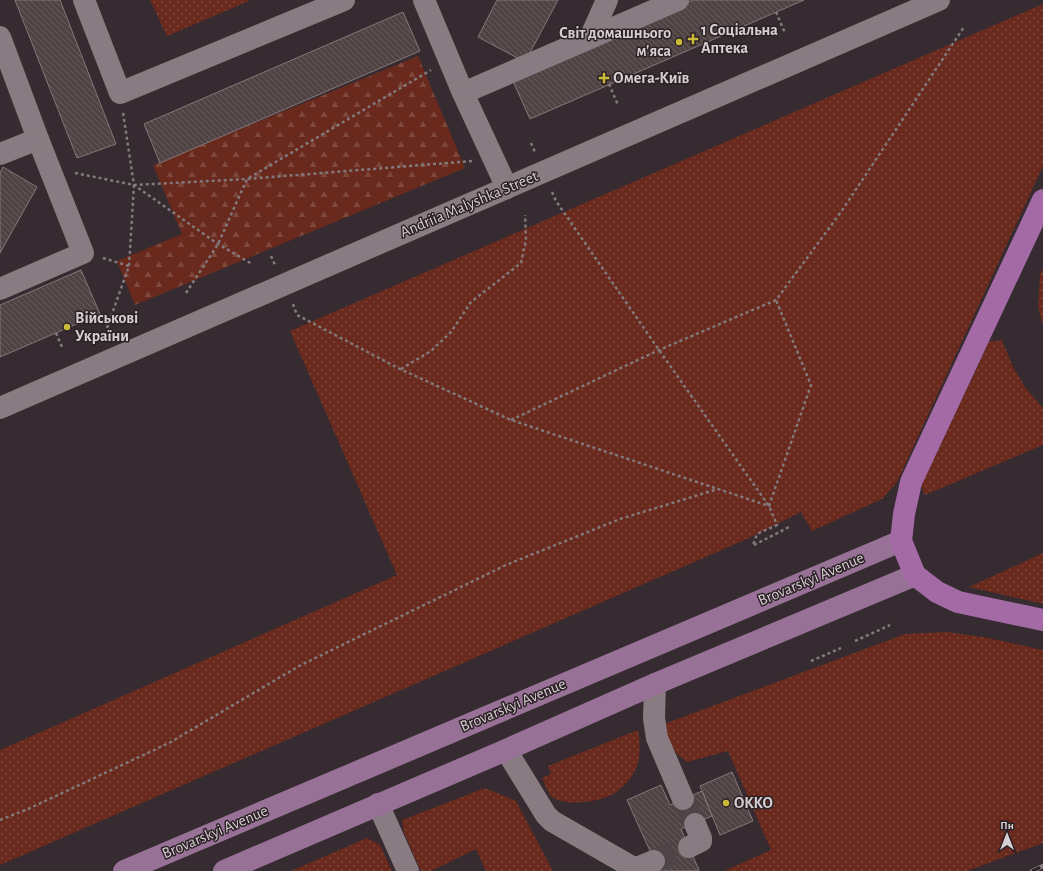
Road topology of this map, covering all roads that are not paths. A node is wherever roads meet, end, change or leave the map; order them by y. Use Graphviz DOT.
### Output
graph roads {
  1 [pos="84,0"];
  2 [pos="344,0"];
  3 [pos="424,0"];
  4 [pos="607,0"];
  5 [pos="678,0"];
  6 [pos="939,0"];
  7 [pos="0,38"];
  8 [pos="590,38"];
  9 [pos="463,93"];
  10 [pos="38,139"];
  11 [pos="0,154"];
  12 [pos="507,188"];
  13 [pos="1043,200"];
  14 [pos="0,289"];
  15 [pos="0,408"];
  16 [pos="901,541"];
  17 [pos="915,575"];
  18 [pos="1043,620"];
  19 [pos="655,684"];
  20 [pos="506,750"];
  21 [pos="683,799"];
  22 [pos="378,804"];
  23 [pos="695,824"];
  24 [pos="689,847"];
  25 [pos="654,861"];
  26 [pos="234,868"];
  27 [pos="124,871"];
  28 [pos="408,871"];
  1 -- 2 [label="street"];
  3 -- 9 [label="street"];
  4 -- 8 [label="street"];
  5 -- 8 [label="street"];
  6 -- 12 [label="street, Andriia Malyshka Street"];
  7 -- 10 [label="street"];
  8 -- 9 [label="street"];
  9 -- 12 [label="street"];
  10 -- 11 [label="street"];
  10 -- 14 [label="street"];
  12 -- 15 [label="street, Andriia Malyshka Street"];
  13 -- 16 [label="highway"];
  16 -- 17 [label="highway"];
  16 -- 27 [label="main road, Brovarskyi Avenue"];
  17 -- 18 [label="highway"];
  17 -- 19 [label="main road"];
  19 -- 20 [label="main road"];
  19 -- 21 [label="street"];
  20 -- 22 [label="main road"];
  20 -- 25 [label="street"];
  22 -- 26 [label="main road"];
  22 -- 28 [label="street"];
  23 -- 24 [label="street"];
}
